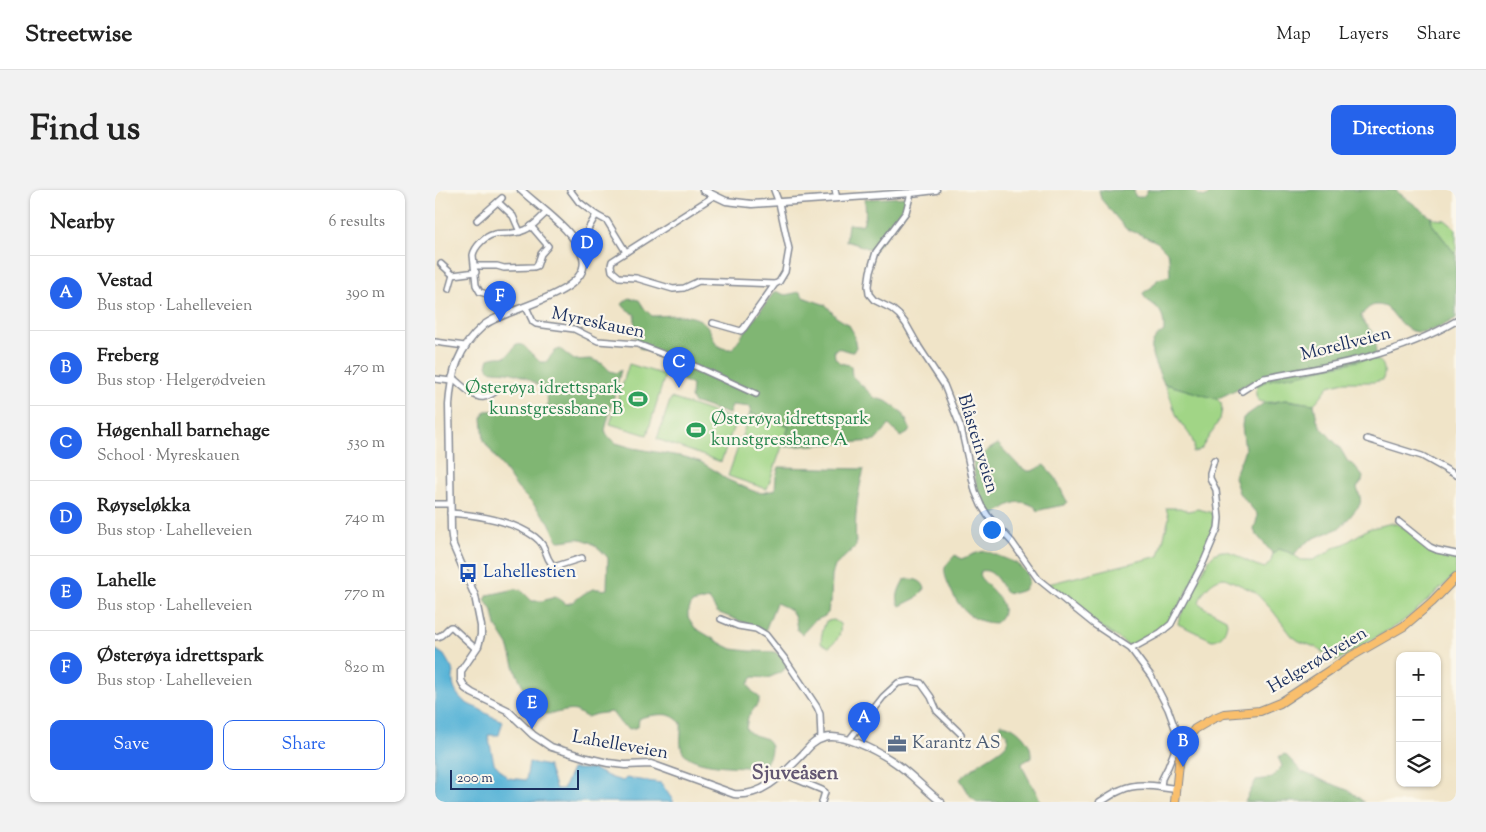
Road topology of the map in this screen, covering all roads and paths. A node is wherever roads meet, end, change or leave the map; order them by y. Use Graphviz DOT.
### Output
graph roads {
  1 [pos="521,190"];
  2 [pos="570,190"];
  3 [pos="703,190"];
  4 [pos="774,190"];
  5 [pos="835,190"];
  6 [pos="936,190"];
  7 [pos="911,193"];
  8 [pos="714,196"];
  9 [pos="837,198"];
  10 [pos="779,203"];
  11 [pos="546,213"];
  12 [pos="596,216"];
  13 [pos="477,220"];
  14 [pos="531,226"];
  15 [pos="588,228"];
  16 [pos="520,232"];
  17 [pos="626,252"];
  18 [pos="441,264"];
  19 [pos="475,266"];
  20 [pos="475,272"];
  21 [pos="453,275"];
  22 [pos="775,284"];
  23 [pos="449,289"];
  24 [pos="511,301"];
  25 [pos="526,307"];
  26 [pos="1456,321"];
  27 [pos="713,323"];
  28 [pos="435,342"];
  29 [pos="465,346"];
  30 [pos="435,379"];
  31 [pos="452,379"];
  32 [pos="1242,391"];
  33 [pos="495,392"];
  34 [pos="756,394"];
  35 [pos="1367,438"];
  36 [pos="1214,460"];
  37 [pos="1456,475"];
  38 [pos="435,504"];
  39 [pos="450,504"];
  40 [pos="450,513"];
  41 [pos="1399,522"];
  42 [pos="1456,554"];
  43 [pos="582,558"];
  44 [pos="1456,577"];
  45 [pos="721,620"];
  46 [pos="435,637"];
  47 [pos="1131,649"];
  48 [pos="476,650"];
  49 [pos="961,734"];
  50 [pos="821,739"];
  51 [pos="849,740"];
  52 [pos="783,774"];
  53 [pos="1161,787"];
  54 [pos="1176,789"];
  55 [pos="822,802"];
  56 [pos="941,802"];
  57 [pos="1100,802"];
  58 [pos="1175,802"];
  1 -- 11 [label="street, Lahelleveien"];
  2 -- 12 [label="street"];
  3 -- 8 [label="street"];
  4 -- 10 [label="street"];
  5 -- 9 [label="street"];
  6 -- 7 [label="street"];
  7 -- 9 [label="street"];
  7 -- 47 [label="street, Blåsteinveien"];
  8 -- 10 [label="street"];
  8 -- 17 [label="street"];
  9 -- 10 [label="street"];
  10 -- 22 [label="street"];
  11 -- 14 [label="street"];
  11 -- 25 [label="street, Lahelleveien"];
  12 -- 15 [label="street"];
  12 -- 17 [label="street"];
  13 -- 16 [label="street"];
  14 -- 16 [label="street"];
  14 -- 19 [label="street"];
  16 -- 19 [label="street"];
  17 -- 22 [label="street"];
  18 -- 21 [label="street"];
  19 -- 20 [label="street"];
  20 -- 21 [label="street"];
  20 -- 24 [label="street"];
  21 -- 23 [label="street"];
  22 -- 27 [label="street"];
  25 -- 29 [label="street, Lahelleveien"];
  25 -- 34 [label="street, Myreskauen"];
  26 -- 32 [label="street, Morellveien"];
  28 -- 29 [label="street"];
  29 -- 31 [label="street, Lahelleveien"];
  30 -- 31 [label="street"];
  31 -- 33 [label="street"];
  31 -- 39 [label="street, Lahelleveien"];
  35 -- 37 [label="street"];
  36 -- 47 [label="street"];
  38 -- 39 [label="street"];
  39 -- 40 [label="street, Lahelleveien"];
  40 -- 43 [label="street"];
  40 -- 48 [label="street, Lahelleveien"];
  41 -- 42 [label="street"];
  44 -- 54 [label="main road, Helgerødveien"];
  45 -- 50 [label="street"];
  46 -- 48 [label="street"];
  47 -- 53 [label="street, Blåsteinveien"];
  48 -- 52 [label="street, Lahelleveien"];
  49 -- 51 [label="street"];
  50 -- 51 [label="street"];
  50 -- 52 [label="street, Lahelleveien"];
  51 -- 56 [label="street"];
  52 -- 55 [label="street"];
  53 -- 54 [label="street"];
  53 -- 57 [label="street"];
  54 -- 58 [label="main road, Helgerødveien"];
}
